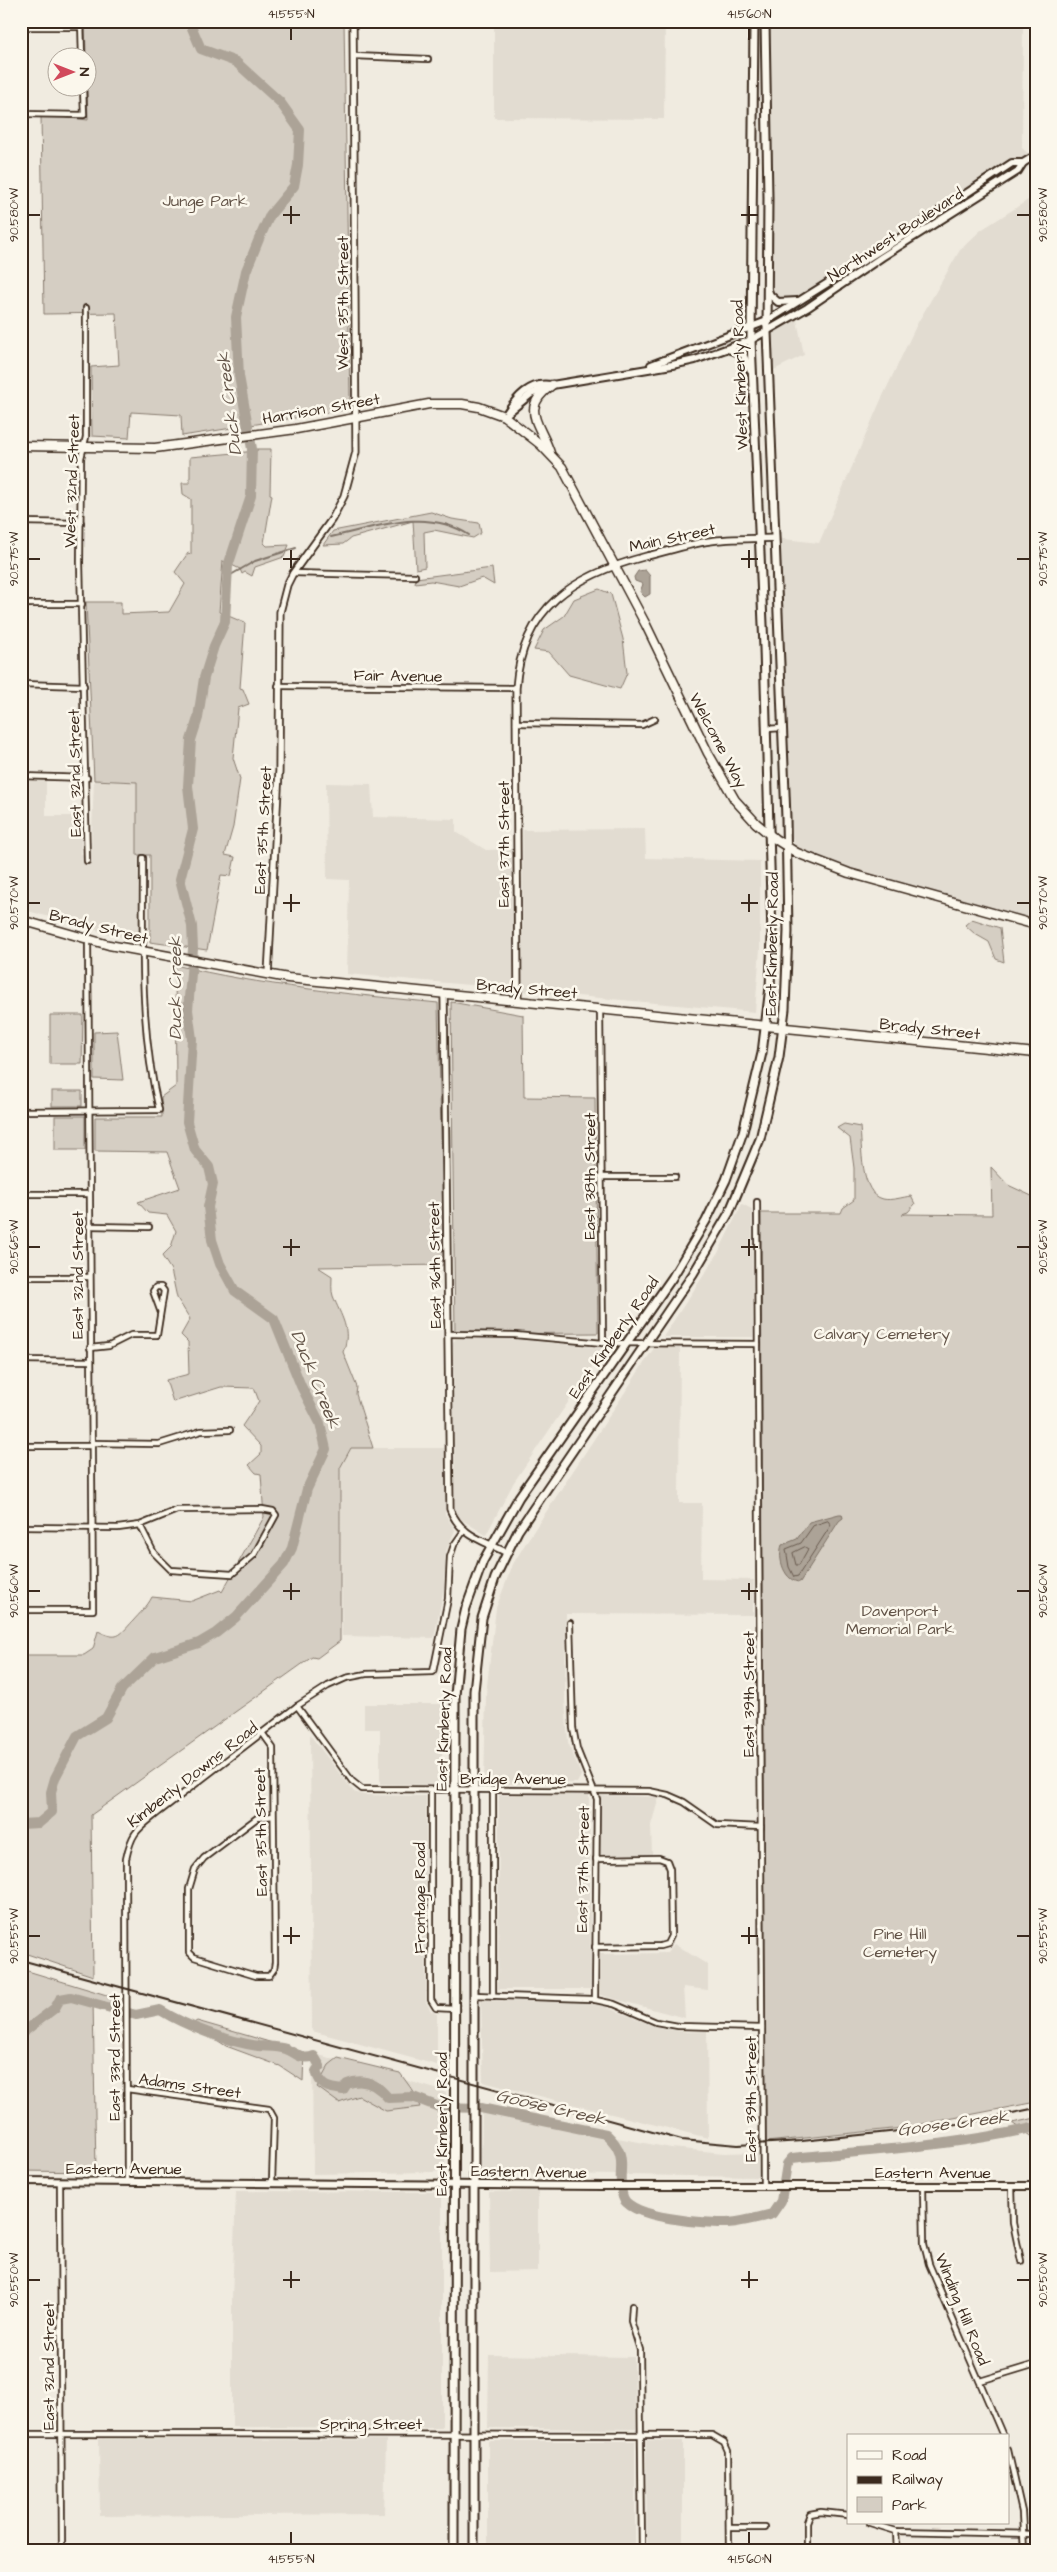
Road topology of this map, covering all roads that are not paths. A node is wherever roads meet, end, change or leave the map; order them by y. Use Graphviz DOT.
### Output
graph roads {
  1 [pos="353,21"];
  2 [pos="754,21"];
  3 [pos="765,21"];
  4 [pos="81,24"];
  5 [pos="21,26"];
  6 [pos="82,48"];
  7 [pos="354,56"];
  8 [pos="428,59"];
  9 [pos="83,98"];
  10 [pos="21,114"];
  11 [pos="1036,155"];
  12 [pos="1023,163"];
  13 [pos="767,288"];
  14 [pos="804,299"];
  15 [pos="86,308"];
  16 [pos="767,321"];
  17 [pos="750,328"];
  18 [pos="767,332"];
  19 [pos="751,340"];
  20 [pos="726,349"];
  21 [pos="640,369"];
  22 [pos="752,377"];
  23 [pos="552,385"];
  24 [pos="357,416"];
  25 [pos="504,416"];
  26 [pos="21,446"];
  27 [pos="83,447"];
  28 [pos="551,455"];
  29 [pos="21,522"];
  30 [pos="81,523"];
  31 [pos="759,538"];
  32 [pos="775,538"];
  33 [pos="614,565"];
  34 [pos="293,573"];
  35 [pos="415,576"];
  36 [pos="21,604"];
  37 [pos="82,604"];
  38 [pos="21,684"];
  39 [pos="84,686"];
  40 [pos="278,686"];
  41 [pos="516,688"];
  42 [pos="655,719"];
  43 [pos="516,723"];
  44 [pos="767,728"];
  45 [pos="782,728"];
  46 [pos="21,776"];
  47 [pos="87,778"];
  48 [pos="770,835"];
  49 [pos="786,846"];
  50 [pos="143,858"];
  51 [pos="87,860"];
  52 [pos="21,920"];
  53 [pos="1036,925"];
  54 [pos="88,940"];
  55 [pos="143,952"];
  56 [pos="268,975"];
  57 [pos="444,994"];
  58 [pos="518,1001"];
  59 [pos="600,1008"];
  60 [pos="766,1025"];
  61 [pos="783,1027"];
  62 [pos="1036,1053"];
  63 [pos="21,1111"];
  64 [pos="89,1111"];
  65 [pos="601,1177"];
  66 [pos="675,1177"];
  67 [pos="21,1194"];
  68 [pos="89,1194"];
  69 [pos="757,1202"];
  70 [pos="89,1226"];
  71 [pos="149,1227"];
  72 [pos="21,1277"];
  73 [pos="90,1277"];
  74 [pos="160,1310"];
  75 [pos="448,1334"];
  76 [pos="603,1343"];
  77 [pos="626,1343"];
  78 [pos="646,1343"];
  79 [pos="758,1344"];
  80 [pos="90,1348"];
  81 [pos="21,1360"];
  82 [pos="91,1361"];
  83 [pos="230,1430"];
  84 [pos="91,1445"];
  85 [pos="21,1446"];
  86 [pos="140,1525"];
  87 [pos="21,1527"];
  88 [pos="92,1528"];
  89 [pos="464,1532"];
  90 [pos="491,1544"];
  91 [pos="507,1553"];
  92 [pos="21,1610"];
  93 [pos="570,1623"];
  94 [pos="297,1706"];
  95 [pos="263,1734"];
  96 [pos="431,1790"];
  97 [pos="454,1790"];
  98 [pos="473,1790"];
  99 [pos="493,1790"];
  100 [pos="594,1790"];
  101 [pos="273,1816"];
  102 [pos="761,1827"];
  103 [pos="596,1859"];
  104 [pos="127,1932"];
  105 [pos="595,1947"];
  106 [pos="473,1995"];
  107 [pos="493,1996"];
  108 [pos="595,2000"];
  109 [pos="454,2009"];
  110 [pos="762,2028"];
  111 [pos="127,2089"];
  112 [pos="21,2181"];
  113 [pos="60,2181"];
  114 [pos="127,2182"];
  115 [pos="272,2182"];
  116 [pos="474,2184"];
  117 [pos="455,2185"];
  118 [pos="764,2186"];
  119 [pos="923,2186"];
  120 [pos="1012,2186"];
  121 [pos="1036,2186"];
  122 [pos="1021,2261"];
  123 [pos="632,2306"];
  124 [pos="1036,2364"];
  125 [pos="980,2381"];
  126 [pos="21,2434"];
  127 [pos="641,2434"];
  128 [pos="1002,2434"];
  129 [pos="61,2435"];
  130 [pos="455,2436"];
  131 [pos="475,2436"];
  132 [pos="1010,2459"];
  133 [pos="847,2516"];
  134 [pos="873,2524"];
  135 [pos="729,2528"];
  136 [pos="765,2528"];
  137 [pos="896,2531"];
  138 [pos="1023,2534"];
  139 [pos="1036,2534"];
  140 [pos="62,2551"];
  141 [pos="454,2551"];
  142 [pos="474,2551"];
  143 [pos="642,2551"];
  144 [pos="729,2551"];
  145 [pos="807,2551"];
  146 [pos="897,2551"];
  147 [pos="1024,2551"];
  1 -- 7 [label="street, West 35th Street"];
  2 -- 17 [label="main road, West Kimberly Road"];
  3 -- 13 [label="main road, West Kimberly Road"];
  4 -- 5 [label="street"];
  4 -- 6 [label="street"];
  7 -- 8 [label="street"];
  7 -- 24 [label="street, West 35th Street"];
  9 -- 10 [label="street"];
  11 -- 12 [label="main road, Northwest Boulevard"];
  12 -- 14 [label="main road, Northwest Boulevard"];
  12 -- 18 [label="main road, Northwest Boulevard"];
  13 -- 14 [label="main road"];
  13 -- 16 [label="main road, West Kimberly Road"];
  14 -- 16 [label="main road, Northwest Boulevard"];
  15 -- 27 [label="street, West 32nd Street"];
  16 -- 17 [label="main road"];
  16 -- 18 [label="main road, West Kimberly Road"];
  17 -- 19 [label="main road, West Kimberly Road"];
  17 -- 21 [label="main road"];
  18 -- 19 [label="main road"];
  18 -- 32 [label="main road, West Kimberly Road"];
  19 -- 20 [label="main road"];
  19 -- 22 [label="main road, West Kimberly Road"];
  20 -- 21 [label="main road"];
  20 -- 22 [label="main road"];
  21 -- 23 [label="main road"];
  22 -- 31 [label="main road, West Kimberly Road"];
  23 -- 25 [label="main road"];
  23 -- 28 [label="highway"];
  24 -- 25 [label="highway, Harrison Street"];
  24 -- 27 [label="highway, Harrison Street"];
  24 -- 34 [label="street, West 35th Street"];
  25 -- 28 [label="highway, Welcome Way"];
  26 -- 27 [label="highway, Harrison Street"];
  27 -- 30 [label="street, West 32nd Street"];
  28 -- 33 [label="highway, Welcome Way"];
  29 -- 30 [label="street"];
  30 -- 37 [label="street, West 32nd Street"];
  31 -- 32 [label="street, Main Street"];
  31 -- 33 [label="street, Main Street"];
  31 -- 44 [label="main road, West Kimberly Road"];
  32 -- 45 [label="main road, West Kimberly Road"];
  33 -- 41 [label="street, Main Street"];
  33 -- 48 [label="highway, Welcome Way"];
  34 -- 35 [label="street"];
  34 -- 40 [label="street, West 35th Street"];
  36 -- 37 [label="street"];
  37 -- 39 [label="street, West 32nd Street"];
  38 -- 39 [label="street"];
  39 -- 47 [label="street, East 32nd Street"];
  40 -- 41 [label="street, Fair Avenue"];
  40 -- 56 [label="street, East 35th Street"];
  41 -- 43 [label="street, East 37th Street"];
  42 -- 43 [label="street"];
  43 -- 58 [label="street, East 37th Street"];
  44 -- 45 [label="street"];
  44 -- 48 [label="main road, East Kimberly Road"];
  45 -- 49 [label="main road, East Kimberly Road"];
  46 -- 47 [label="street"];
  47 -- 51 [label="street, East 32nd Street"];
  48 -- 49 [label="highway, Welcome Way"];
  48 -- 60 [label="main road, East Kimberly Road"];
  49 -- 53 [label="highway, Welcome Way"];
  49 -- 61 [label="main road, East Kimberly Road"];
  50 -- 55 [label="street"];
  52 -- 54 [label="highway, Brady Street"];
  54 -- 55 [label="highway, Brady Street"];
  54 -- 64 [label="street, East 32nd Street"];
  55 -- 56 [label="highway, Brady Street"];
  55 -- 64 [label="street"];
  56 -- 57 [label="highway, Brady Street"];
  57 -- 58 [label="highway, Brady Street"];
  57 -- 75 [label="street, East 36th Street"];
  58 -- 59 [label="highway, Brady Street"];
  59 -- 60 [label="highway, Brady Street"];
  59 -- 65 [label="street, East 38th Street"];
  60 -- 61 [label="highway, Brady Street"];
  60 -- 77 [label="main road, East Kimberly Road"];
  61 -- 62 [label="highway, Brady Street"];
  61 -- 78 [label="main road, East Kimberly Road"];
  63 -- 64 [label="street"];
  64 -- 68 [label="street, East 32nd Street"];
  65 -- 66 [label="street"];
  65 -- 76 [label="street, East 38th Street"];
  67 -- 68 [label="street"];
  68 -- 70 [label="street, East 32nd Street"];
  69 -- 79 [label="street, East 39th Street"];
  70 -- 71 [label="street"];
  70 -- 73 [label="street, East 32nd Street"];
  72 -- 73 [label="street"];
  73 -- 80 [label="street, East 32nd Street"];
  74 -- 80 [label="street"];
  75 -- 76 [label="street"];
  75 -- 89 [label="street, East 36th Street"];
  76 -- 77 [label="street"];
  77 -- 78 [label="street"];
  77 -- 90 [label="main road, East Kimberly Road"];
  78 -- 79 [label="street"];
  78 -- 91 [label="main road, East Kimberly Road"];
  79 -- 102 [label="street, East 39th Street"];
  80 -- 82 [label="street, East 32nd Street"];
  81 -- 82 [label="street"];
  82 -- 84 [label="street, East 32nd Street"];
  83 -- 84 [label="street"];
  84 -- 85 [label="street"];
  84 -- 88 [label="street, East 32nd Street"];
  86 -- 86 [label="street"];
  86 -- 88 [label="street"];
  87 -- 88 [label="street"];
  88 -- 92 [label="street, East 32nd Street"];
  89 -- 90 [label="street"];
  89 -- 94 [label="street, Kimberly Downs Road"];
  90 -- 91 [label="street"];
  90 -- 97 [label="main road, East Kimberly Road"];
  91 -- 98 [label="main road, East Kimberly Road"];
  93 -- 100 [label="street, East 37th Street"];
  94 -- 95 [label="street, Kimberly Downs Road"];
  94 -- 96 [label="street, Bridge Avenue"];
  95 -- 101 [label="street, East 35th Street"];
  95 -- 104 [label="street, Kimberly Downs Road"];
  96 -- 97 [label="street, Bridge Avenue"];
  96 -- 109 [label="street, Frontage Road"];
  97 -- 98 [label="street, Bridge Avenue"];
  97 -- 109 [label="main road, East Kimberly Road"];
  98 -- 99 [label="street, Bridge Avenue"];
  98 -- 106 [label="main road, East Kimberly Road"];
  99 -- 100 [label="street, Bridge Avenue"];
  99 -- 107 [label="street"];
  100 -- 102 [label="street, Bridge Avenue"];
  100 -- 103 [label="street, East 37th Street"];
  101 -- 101 [label="street, East 35th Street"];
  102 -- 110 [label="street, East 39th Street"];
  103 -- 105 [label="street, East 37th Street"];
  103 -- 105 [label="street"];
  104 -- 111 [label="street, East 33rd Street"];
  105 -- 108 [label="street, East 37th Street"];
  106 -- 107 [label="street"];
  106 -- 116 [label="main road, East Kimberly Road"];
  107 -- 108 [label="street"];
  108 -- 110 [label="street"];
  109 -- 117 [label="main road, East Kimberly Road"];
  110 -- 118 [label="street, East 39th Street"];
  111 -- 114 [label="street, East 33rd Street"];
  111 -- 115 [label="street, Adams Street"];
  112 -- 113 [label="main road, Eastern Avenue"];
  113 -- 114 [label="main road, Eastern Avenue"];
  113 -- 129 [label="street, East 32nd Street"];
  114 -- 115 [label="main road, Eastern Avenue"];
  115 -- 117 [label="main road, Eastern Avenue"];
  116 -- 117 [label="main road, Eastern Avenue"];
  116 -- 118 [label="main road, Eastern Avenue"];
  116 -- 131 [label="main road, East Kimberly Road"];
  117 -- 130 [label="main road, East Kimberly Road"];
  118 -- 119 [label="main road, Eastern Avenue"];
  119 -- 120 [label="main road, Eastern Avenue"];
  119 -- 125 [label="street, Winding Hill Road"];
  120 -- 121 [label="main road, Eastern Avenue"];
  120 -- 122 [label="street"];
  123 -- 127 [label="street"];
  124 -- 125 [label="street"];
  125 -- 128 [label="street, Winding Hill Road"];
  126 -- 129 [label="street, Spring Street"];
  127 -- 131 [label="street, Spring Street"];
  127 -- 135 [label="street, Spring Street"];
  127 -- 143 [label="street"];
  129 -- 130 [label="street, Spring Street"];
  129 -- 140 [label="street, East 32nd Street"];
  130 -- 131 [label="street, Spring Street"];
  130 -- 141 [label="main road, East Kimberly Road"];
  131 -- 142 [label="main road, East Kimberly Road"];
  132 -- 138 [label="street"];
  133 -- 145 [label="street"];
  134 -- 137 [label="street"];
  135 -- 136 [label="street"];
  135 -- 144 [label="street"];
  137 -- 138 [label="street"];
  137 -- 146 [label="street"];
  138 -- 139 [label="street"];
  138 -- 147 [label="street"];
}
